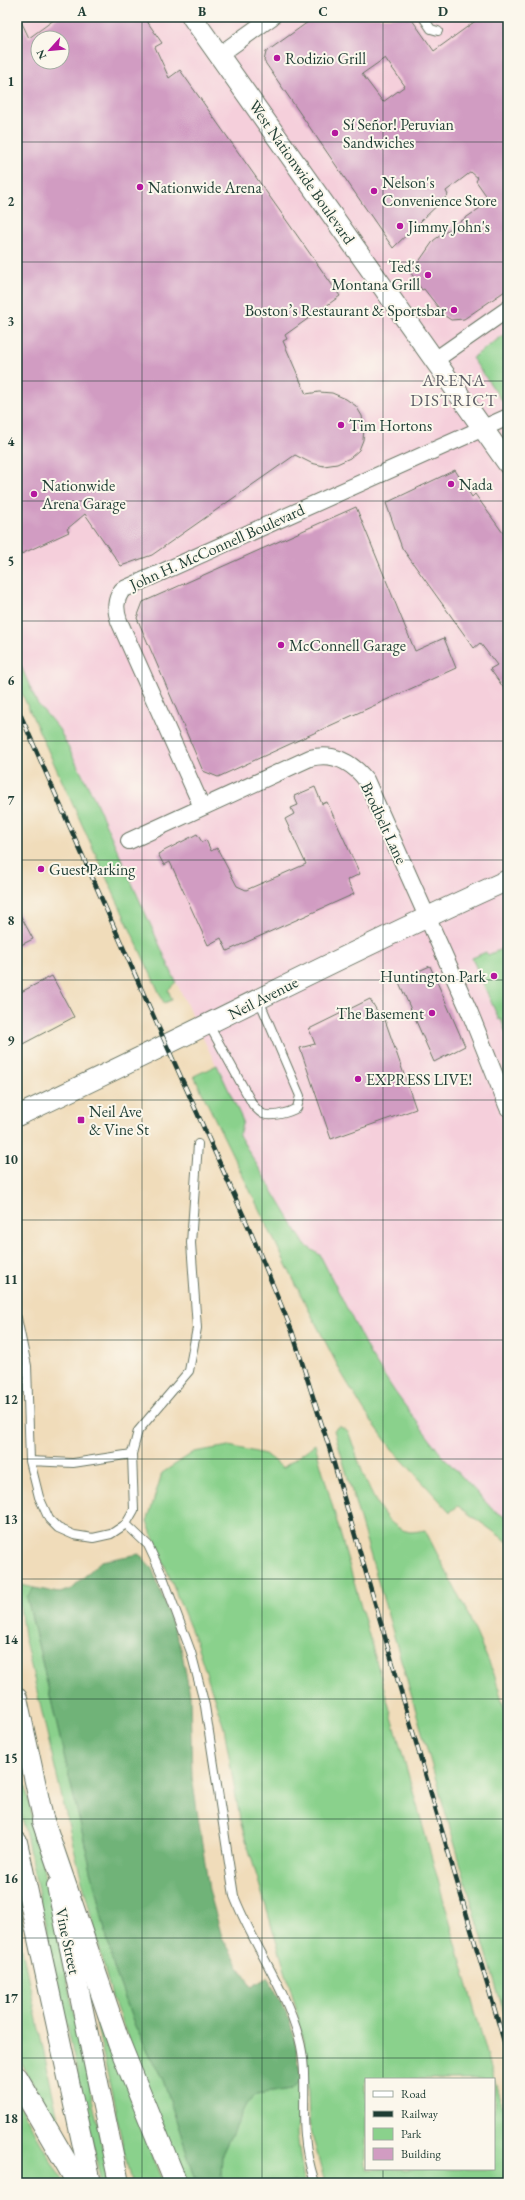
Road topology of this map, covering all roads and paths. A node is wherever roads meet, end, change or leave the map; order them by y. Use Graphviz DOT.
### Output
graph roads {
  1 [pos="192,17"];
  2 [pos="272,17"];
  3 [pos="423,17"];
  4 [pos="438,31"];
  5 [pos="219,55"];
  6 [pos="508,309"];
  7 [pos="435,360"];
  8 [pos="508,417"];
  9 [pos="484,428"];
  10 [pos="508,464"];
  11 [pos="202,808"];
  12 [pos="129,841"];
  13 [pos="508,880"];
  14 [pos="426,916"];
  15 [pos="259,1000"];
  16 [pos="209,1025"];
  17 [pos="508,1108"];
  18 [pos="17,1116"];
  19 [pos="198,1144"];
  20 [pos="17,1318"];
  21 [pos="132,1454"];
  22 [pos="30,1461"];
  23 [pos="126,1524"];
  24 [pos="17,1698"];
  25 [pos="43,1821"];
  26 [pos="17,1842"];
  27 [pos="17,2078"];
  28 [pos="78,2183"];
  29 [pos="91,2183"];
  30 [pos="119,2183"];
  31 [pos="176,2183"];
  32 [pos="315,2183"];
  1 -- 5 [label="street, West Nationwide Boulevard"];
  2 -- 5 [label="street"];
  3 -- 4 [label="lane"];
  5 -- 7 [label="street, West Nationwide Boulevard"];
  6 -- 7 [label="street"];
  7 -- 9 [label="street, West Nationwide Boulevard"];
  8 -- 9 [label="street, John H. McConnell Boulevard"];
  9 -- 10 [label="street, West Nationwide Boulevard"];
  9 -- 11 [label="street, John H. McConnell Boulevard"];
  11 -- 12 [label="street, Brodbelt Lane"];
  11 -- 14 [label="street, Brodbelt Lane"];
  13 -- 14 [label="street, Neil Avenue"];
  14 -- 15 [label="street, Neil Avenue"];
  14 -- 17 [label="street, Brodbelt Lane"];
  15 -- 16 [label="street, Neil Avenue"];
  15 -- 16 [label="lane"];
  16 -- 18 [label="street, Neil Avenue"];
  19 -- 21 [label="lane"];
  20 -- 22 [label="lane"];
  21 -- 22 [label="lane"];
  21 -- 23 [label="lane"];
  22 -- 23 [label="lane"];
  23 -- 32 [label="lane"];
  24 -- 25 [label="street, Vine Street"];
  25 -- 30 [label="street, Vine Street"];
  25 -- 31 [label="highway"];
  26 -- 29 [label="street, Vine Street"];
  27 -- 28 [label="highway"];
}
